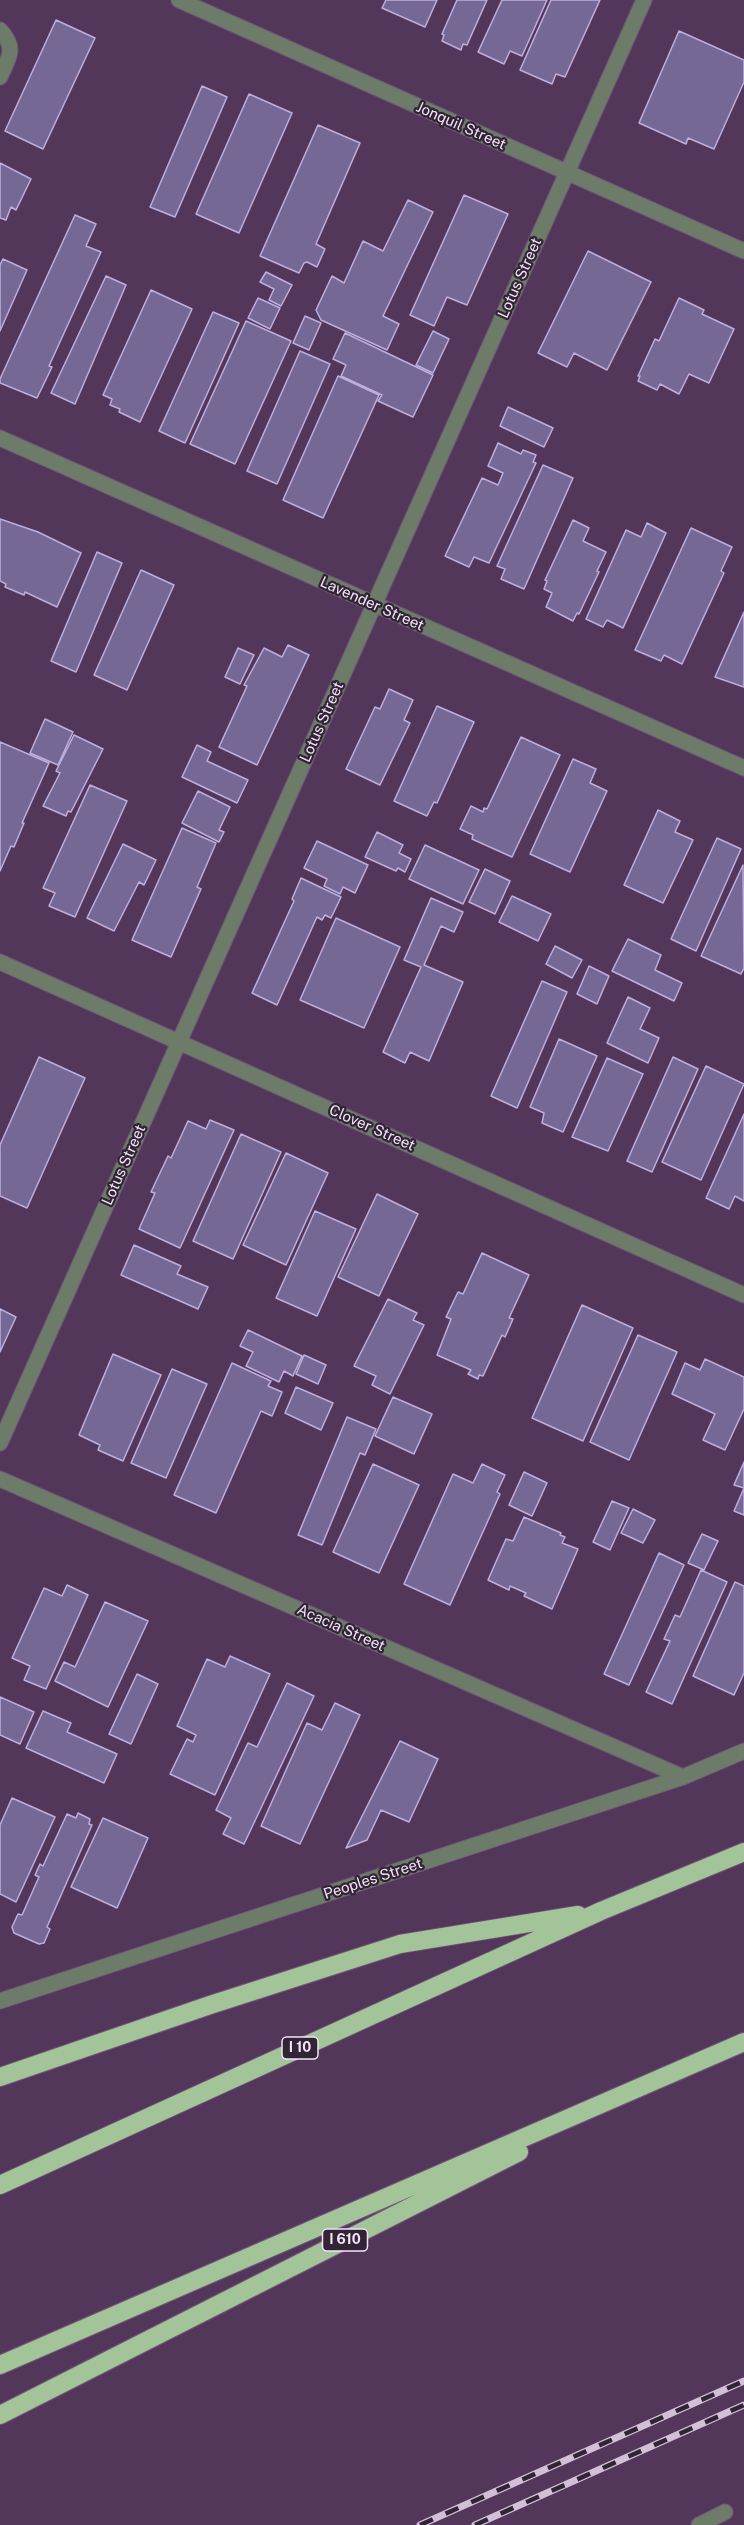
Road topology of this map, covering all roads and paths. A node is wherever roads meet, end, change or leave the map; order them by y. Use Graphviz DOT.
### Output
graph roads {
  1 [pos="179,0"];
  2 [pos="644,0"];
  3 [pos="0,30"];
  4 [pos="0,77"];
  5 [pos="567,173"];
  6 [pos="744,251"];
  7 [pos="0,438"];
  8 [pos="375,606"];
  9 [pos="744,768"];
  10 [pos="0,962"];
  11 [pos="179,1042"];
  12 [pos="744,1295"];
  13 [pos="0,1443"];
  14 [pos="0,1479"];
  15 [pos="744,1751"];
  16 [pos="683,1777"];
  17 [pos="744,1852"];
  18 [pos="601,1911"];
  19 [pos="0,2001"];
  20 [pos="744,2042"];
  21 [pos="689,2066"];
  22 [pos="0,2077"];
  23 [pos="0,2186"];
  24 [pos="0,2366"];
  25 [pos="0,2415"];
  26 [pos="722,2519"];
  27 [pos="699,2525"];
  1 -- 5 [label="street, Jonquil Street"];
  2 -- 5 [label="street, Lotus Street"];
  3 -- 4 [label="street"];
  5 -- 6 [label="street, Jonquil Street"];
  5 -- 8 [label="street, Lotus Street"];
  7 -- 8 [label="street, Lavender Street"];
  8 -- 9 [label="street, Lavender Street"];
  8 -- 11 [label="street, Lotus Street"];
  10 -- 11 [label="street, Clover Street"];
  11 -- 12 [label="street, Clover Street"];
  11 -- 13 [label="street, Lotus Street"];
  14 -- 16 [label="street, Acacia Street"];
  15 -- 16 [label="street, Peoples Street"];
  16 -- 19 [label="street, Peoples Street"];
  17 -- 18 [label="highway, I 10"];
  18 -- 22 [label="highway"];
  18 -- 23 [label="highway, I 10"];
  20 -- 21 [label="highway"];
  21 -- 24 [label="highway"];
  21 -- 25 [label="highway, I 610"];
  26 -- 27 [label="street"];
}
